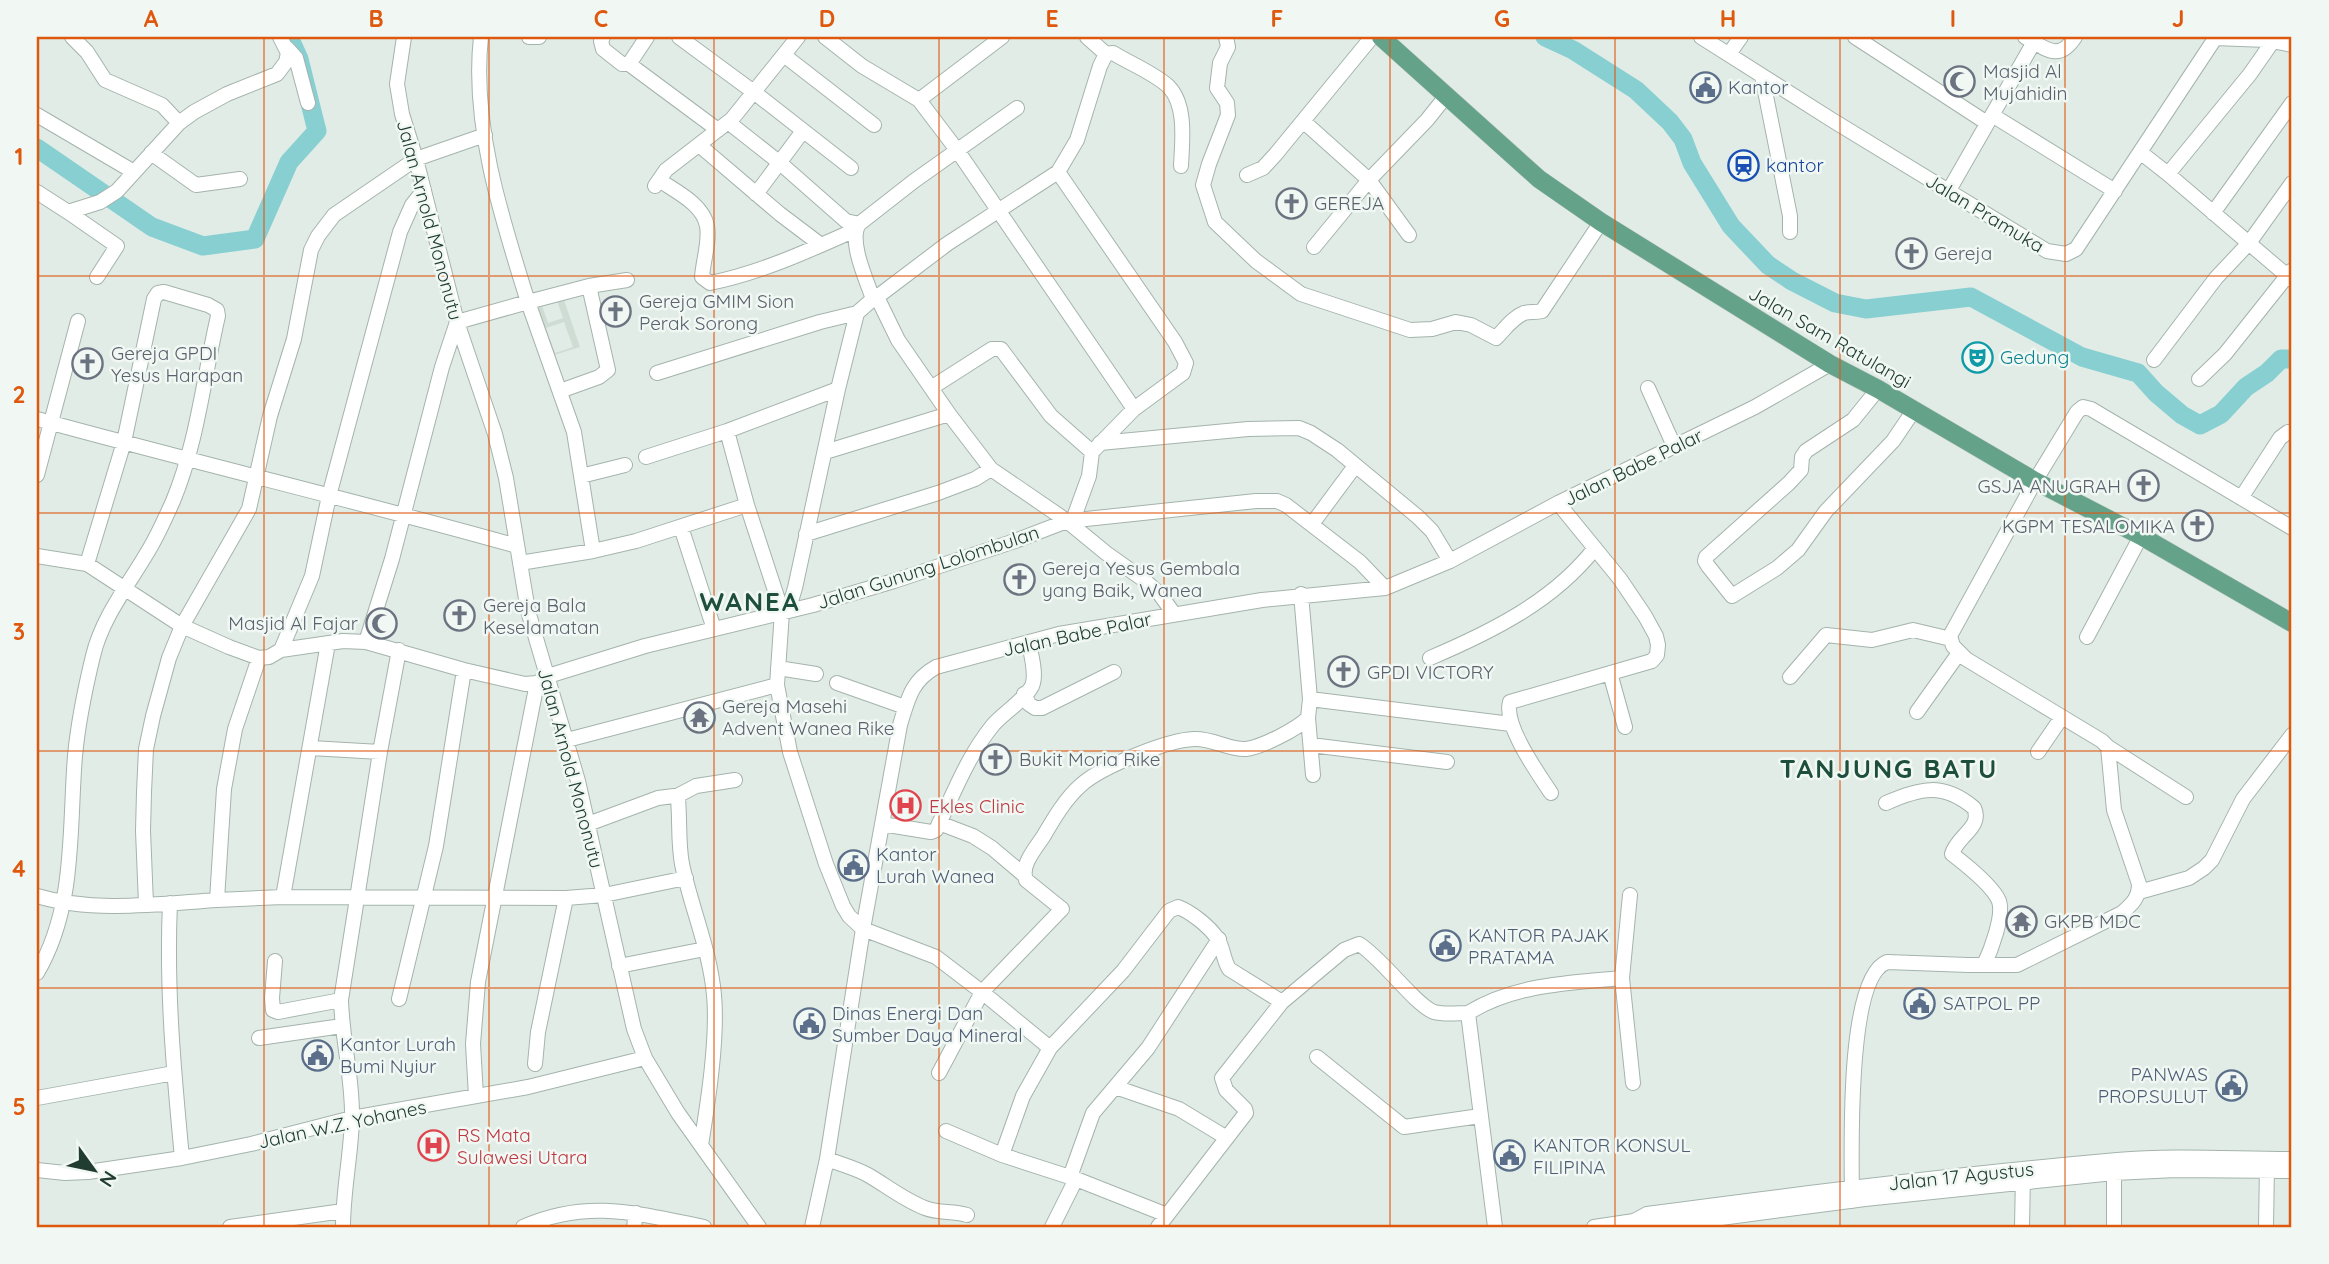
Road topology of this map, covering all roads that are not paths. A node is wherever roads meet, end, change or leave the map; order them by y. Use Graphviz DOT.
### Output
graph roads {
  1 [pos="72,37"];
  2 [pos="404,37"];
  3 [pos="481,37"];
  4 [pos="529,37"];
  5 [pos="539,37"];
  6 [pos="603,37"];
  7 [pos="647,37"];
  8 [pos="679,37"];
  9 [pos="799,37"];
  10 [pos="825,37"];
  11 [pos="1002,37"];
  12 [pos="1087,37"];
  13 [pos="1226,37"];
  14 [pos="1371,37"];
  15 [pos="1381,37"];
  16 [pos="1701,37"];
  17 [pos="1741,37"];
  18 [pos="1855,37"];
  19 [pos="2075,37"];
  20 [pos="2215,38"];
  21 [pos="2030,39"];
  22 [pos="2273,41"];
  23 [pos="283,42"];
  24 [pos="2292,45"];
  25 [pos="1106,54"];
  26 [pos="1729,54"];
  27 [pos="785,56"];
  28 [pos="629,64"];
  29 [pos="1762,76"];
  30 [pos="755,93"];
  31 [pos="1447,95"];
  32 [pos="919,100"];
  33 [pos="308,103"];
  34 [pos="2292,103"];
  35 [pos="1017,108"];
  36 [pos="37,115"];
  37 [pos="1989,119"];
  38 [pos="1303,121"];
  39 [pos="179,123"];
  40 [pos="874,125"];
  41 [pos="723,126"];
  42 [pos="803,131"];
  43 [pos="485,135"];
  44 [pos="699,145"];
  45 [pos="957,150"];
  46 [pos="2140,152"];
  47 [pos="150,153"];
  48 [pos="416,159"];
  49 [pos="780,163"];
  50 [pos="1181,166"];
  51 [pos="851,168"];
  52 [pos="134,172"];
  53 [pos="1058,172"];
  54 [pos="2168,174"];
  55 [pos="1247,175"];
  56 [pos="240,179"];
  57 [pos="1369,180"];
  58 [pos="2292,183"];
  59 [pos="424,190"];
  60 [pos="2115,191"];
  61 [pos="37,192"];
  62 [pos="1948,192"];
  63 [pos="756,194"];
  64 [pos="997,211"];
  65 [pos="68,212"];
  66 [pos="2213,213"];
  67 [pos="1601,222"];
  68 [pos="857,227"];
  69 [pos="1790,232"];
  70 [pos="1409,235"];
  71 [pos="2249,243"];
  72 [pos="821,245"];
  73 [pos="1314,247"];
  74 [pos="2291,275"];
  75 [pos="97,277"];
  76 [pos="627,280"];
  77 [pos="589,286"];
  78 [pos="875,298"];
  79 [pos="528,302"];
  80 [pos="857,313"];
  81 [pos="78,321"];
  82 [pos="457,322"];
  83 [pos="2154,360"];
  84 [pos="1830,364"];
  85 [pos="657,373"];
  86 [pos="2199,379"];
  87 [pos="1648,387"];
  88 [pos="932,388"];
  89 [pos="838,389"];
  90 [pos="1878,389"];
  91 [pos="560,391"];
  92 [pos="1135,409"];
  93 [pos="1914,410"];
  94 [pos="949,414"];
  95 [pos="44,421"];
  96 [pos="727,431"];
  97 [pos="2292,433"];
  98 [pos="124,442"];
  99 [pos="1674,446"];
  100 [pos="1096,448"];
  101 [pos="825,452"];
  102 [pos="646,457"];
  103 [pos="187,460"];
  104 [pos="625,465"];
  105 [pos="1355,466"];
  106 [pos="991,469"];
  107 [pos="37,475"];
  108 [pos="581,475"];
  109 [pos="258,476"];
  110 [pos="2035,481"];
  111 [pos="328,496"];
  112 [pos="2241,498"];
  113 [pos="1558,503"];
  114 [pos="747,505"];
  115 [pos="404,514"];
  116 [pos="1070,520"];
  117 [pos="1312,524"];
  118 [pos="681,527"];
  119 [pos="2292,528"];
  120 [pos="806,534"];
  121 [pos="2141,536"];
  122 [pos="517,546"];
  123 [pos="1595,548"];
  124 [pos="593,551"];
  125 [pos="37,556"];
  126 [pos="1450,561"];
  127 [pos="520,563"];
  128 [pos="88,564"];
  129 [pos="1385,588"];
  130 [pos="124,590"];
  131 [pos="1301,594"];
  132 [pos="785,611"];
  133 [pos="1174,614"];
  134 [pos="2292,621"];
  135 [pos="182,626"];
  136 [pos="714,629"];
  137 [pos="2087,637"];
  138 [pos="1951,639"];
  139 [pos="366,642"];
  140 [pos="328,643"];
  141 [pos="1029,643"];
  142 [pos="281,650"];
  143 [pos="399,650"];
  144 [pos="1959,653"];
  145 [pos="1430,657"];
  146 [pos="259,658"];
  147 [pos="778,668"];
  148 [pos="464,670"];
  149 [pos="1114,672"];
  150 [pos="1610,673"];
  151 [pos="816,674"];
  152 [pos="1790,677"];
  153 [pos="542,680"];
  154 [pos="837,683"];
  155 [pos="778,685"];
  156 [pos="1024,694"];
  157 [pos="1310,699"];
  158 [pos="905,707"];
  159 [pos="1917,712"];
  160 [pos="2062,717"];
  161 [pos="1308,718"];
  162 [pos="1511,724"];
  163 [pos="1625,727"];
  164 [pos="2292,735"];
  165 [pos="567,740"];
  166 [pos="1311,745"];
  167 [pos="2108,747"];
  168 [pos="311,748"];
  169 [pos="380,752"];
  170 [pos="2038,752"];
  171 [pos="1447,762"];
  172 [pos="1313,775"];
  173 [pos="735,780"];
  174 [pos="1551,793"];
  175 [pos="677,796"];
  176 [pos="2186,797"];
  177 [pos="1886,803"];
  178 [pos="939,823"];
  179 [pos="588,824"];
  180 [pos="882,824"];
  181 [pos="1024,875"];
  182 [pos="686,878"];
  183 [pos="2139,892"];
  184 [pos="604,895"];
  185 [pos="1630,895"];
  186 [pos="37,896"];
  187 [pos="283,897"];
  188 [pos="356,897"];
  189 [pos="425,897"];
  190 [pos="494,897"];
  191 [pos="566,898"];
  192 [pos="217,900"];
  193 [pos="170,903"];
  194 [pos="64,904"];
  195 [pos="146,904"];
  196 [pos="863,929"];
  197 [pos="1219,939"];
  198 [pos="705,949"];
  199 [pos="275,961"];
  200 [pos="1984,965"];
  201 [pos="619,966"];
  202 [pos="37,973"];
  203 [pos="1622,978"];
  204 [pos="982,992"];
  205 [pos="399,999"];
  206 [pos="341,1000"];
  207 [pos="1282,1002"];
  208 [pos="1468,1013"];
  209 [pos="342,1026"];
  210 [pos="259,1038"];
  211 [pos="1050,1048"];
  212 [pos="1317,1057"];
  213 [pos="645,1058"];
  214 [pos="535,1064"];
  215 [pos="174,1073"];
  216 [pos="939,1073"];
  217 [pos="1633,1083"];
  218 [pos="1115,1087"];
  219 [pos="476,1096"];
  220 [pos="37,1098"];
  221 [pos="1480,1116"];
  222 [pos="352,1118"];
  223 [pos="946,1131"];
  224 [pos="1227,1138"];
  225 [pos="701,1145"];
  226 [pos="1002,1155"];
  227 [pos="183,1158"];
  228 [pos="827,1159"];
  229 [pos="2292,1159"];
  230 [pos="2201,1164"];
  231 [pos="2267,1165"];
  232 [pos="37,1170"];
  233 [pos="2292,1171"];
  234 [pos="2114,1173"];
  235 [pos="2023,1177"];
  236 [pos="1073,1178"];
  237 [pos="1852,1194"];
  238 [pos="343,1211"];
  239 [pos="967,1215"];
  240 [pos="635,1220"];
  241 [pos="1163,1221"];
  242 [pos="1644,1222"];
  243 [pos="230,1227"];
  244 [pos="343,1227"];
  245 [pos="523,1227"];
  246 [pos="704,1227"];
  247 [pos="759,1227"];
  248 [pos="812,1227"];
  249 [pos="1052,1227"];
  250 [pos="1495,1227"];
  251 [pos="1594,1227"];
  252 [pos="2022,1227"];
  253 [pos="2114,1227"];
  254 [pos="2266,1227"];
  1 -- 39 [label="street"];
  2 -- 48 [label="street, Jalan Arnold Mononutu"];
  3 -- 43 [label="street"];
  4 -- 5 [label="street"];
  6 -- 28 [label="street"];
  7 -- 28 [label="street"];
  8 -- 30 [label="street"];
  9 -- 27 [label="street"];
  10 -- 32 [label="street"];
  11 -- 32 [label="street"];
  12 -- 25 [label="street"];
  13 -- 67 [label="street"];
  14 -- 38 [label="street"];
  15 -- 31 [label="main road, Jalan Sam Ratulangi"];
  16 -- 26 [label="street, Jalan Pramuka"];
  17 -- 26 [label="street"];
  18 -- 37 [label="street"];
  19 -- 21 [label="street"];
  20 -- 22 [label="street"];
  20 -- 46 [label="street, Jalan Pramuka"];
  21 -- 37 [label="street"];
  22 -- 24 [label="street"];
  22 -- 54 [label="street"];
  23 -- 33 [label="street"];
  23 -- 39 [label="street"];
  25 -- 50 [label="street"];
  25 -- 53 [label="street"];
  26 -- 29 [label="street, Jalan Pramuka"];
  27 -- 30 [label="street"];
  27 -- 40 [label="street"];
  28 -- 41 [label="street"];
  29 -- 62 [label="street, Jalan Pramuka"];
  29 -- 69 [label="street"];
  30 -- 41 [label="street"];
  30 -- 42 [label="street"];
  31 -- 57 [label="street"];
  31 -- 67 [label="main road, Jalan Sam Ratulangi"];
  32 -- 45 [label="street"];
  34 -- 66 [label="street"];
  35 -- 45 [label="street"];
  36 -- 52 [label="street"];
  37 -- 60 [label="street"];
  37 -- 62 [label="street"];
  38 -- 55 [label="street"];
  38 -- 57 [label="street"];
  39 -- 47 [label="street"];
  41 -- 44 [label="street"];
  41 -- 49 [label="street"];
  42 -- 49 [label="street"];
  42 -- 51 [label="street"];
  43 -- 48 [label="street"];
  43 -- 79 [label="street"];
  44 -- 63 [label="street"];
  44 -- 72 [label="street"];
  45 -- 64 [label="street"];
  45 -- 68 [label="street"];
  46 -- 54 [label="street"];
  46 -- 60 [label="street, Jalan Pramuka"];
  47 -- 52 [label="street"];
  47 -- 56 [label="street"];
  48 -- 59 [label="street, Jalan Arnold Mononutu"];
  48 -- 109 [label="street"];
  49 -- 63 [label="street"];
  49 -- 68 [label="street"];
  52 -- 65 [label="street"];
  53 -- 64 [label="street"];
  53 -- 92 [label="street"];
  54 -- 66 [label="street"];
  57 -- 70 [label="street"];
  57 -- 73 [label="street"];
  58 -- 71 [label="street"];
  59 -- 82 [label="street, Jalan Arnold Mononutu"];
  59 -- 111 [label="street"];
  60 -- 62 [label="street, Jalan Pramuka"];
  61 -- 65 [label="street"];
  63 -- 72 [label="street"];
  64 -- 78 [label="street"];
  64 -- 92 [label="street"];
  65 -- 75 [label="street"];
  66 -- 71 [label="street"];
  67 -- 84 [label="main road, Jalan Sam Ratulangi"];
  68 -- 72 [label="street"];
  68 -- 78 [label="street"];
  71 -- 74 [label="street"];
  71 -- 83 [label="street"];
  74 -- 86 [label="street"];
  76 -- 77 [label="street"];
  77 -- 79 [label="street"];
  77 -- 91 [label="street"];
  78 -- 80 [label="street"];
  78 -- 88 [label="street"];
  79 -- 82 [label="street"];
  79 -- 91 [label="street"];
  80 -- 85 [label="street"];
  80 -- 89 [label="street"];
  81 -- 95 [label="street"];
  82 -- 115 [label="street"];
  82 -- 122 [label="street, Jalan Arnold Mononutu"];
  84 -- 90 [label="main road, Jalan Sam Ratulangi"];
  84 -- 99 [label="street, Jalan Babe Palar"];
  87 -- 99 [label="street"];
  88 -- 94 [label="street"];
  88 -- 100 [label="street"];
  89 -- 96 [label="street"];
  89 -- 101 [label="street"];
  90 -- 93 [label="main road, Jalan Sam Ratulangi"];
  90 -- 93 [label="street"];
  91 -- 108 [label="street"];
  92 -- 100 [label="street"];
  93 -- 110 [label="main road, Jalan Sam Ratulangi"];
  94 -- 101 [label="street"];
  94 -- 106 [label="street"];
  95 -- 98 [label="street"];
  95 -- 107 [label="street"];
  96 -- 102 [label="street"];
  96 -- 114 [label="street"];
  97 -- 112 [label="street"];
  98 -- 103 [label="street"];
  98 -- 103 [label="street"];
  98 -- 128 [label="street"];
  99 -- 113 [label="street, Jalan Babe Palar"];
  100 -- 105 [label="street"];
  100 -- 116 [label="street"];
  101 -- 120 [label="street"];
  103 -- 109 [label="street"];
  103 -- 130 [label="street"];
  104 -- 108 [label="street"];
  105 -- 117 [label="street"];
  105 -- 126 [label="street"];
  106 -- 116 [label="street"];
  106 -- 120 [label="street"];
  108 -- 124 [label="street"];
  109 -- 111 [label="street"];
  109 -- 135 [label="street"];
  110 -- 112 [label="street"];
  110 -- 121 [label="main road, Jalan Sam Ratulangi"];
  110 -- 138 [label="street"];
  111 -- 115 [label="street"];
  111 -- 142 [label="street"];
  112 -- 119 [label="street"];
  113 -- 123 [label="street"];
  113 -- 126 [label="street, Jalan Babe Palar"];
  114 -- 118 [label="street"];
  114 -- 132 [label="street"];
  115 -- 122 [label="street"];
  115 -- 139 [label="street"];
  116 -- 117 [label="street, Jalan Gunung Lolombulan"];
  116 -- 132 [label="street, Jalan Gunung Lolombulan"];
  116 -- 133 [label="street"];
  117 -- 129 [label="street, Jalan Gunung Lolombulan"];
  118 -- 124 [label="street"];
  118 -- 136 [label="street"];
  120 -- 132 [label="street"];
  121 -- 134 [label="main road, Jalan Sam Ratulangi"];
  121 -- 137 [label="street"];
  122 -- 127 [label="street, Jalan Arnold Mononutu"];
  123 -- 145 [label="street"];
  123 -- 150 [label="street"];
  124 -- 127 [label="street"];
  125 -- 128 [label="street"];
  126 -- 129 [label="street, Jalan Babe Palar"];
  127 -- 153 [label="street, Jalan Arnold Mononutu"];
  128 -- 130 [label="street"];
  129 -- 131 [label="street, Jalan Babe Palar"];
  130 -- 135 [label="street"];
  130 -- 194 [label="street"];
  131 -- 133 [label="street, Jalan Babe Palar"];
  131 -- 157 [label="street"];
  132 -- 136 [label="street, Jalan Gunung Lolombulan"];
  132 -- 147 [label="street"];
  133 -- 141 [label="street, Jalan Babe Palar"];
  135 -- 146 [label="street"];
  135 -- 195 [label="street"];
  136 -- 153 [label="street, Jalan Gunung Lolombulan"];
  138 -- 144 [label="street"];
  138 -- 152 [label="street"];
  139 -- 140 [label="street"];
  139 -- 143 [label="street"];
  140 -- 142 [label="street"];
  140 -- 168 [label="street"];
  141 -- 156 [label="street"];
  141 -- 158 [label="street, Jalan Babe Palar"];
  142 -- 146 [label="street"];
  143 -- 148 [label="street"];
  143 -- 169 [label="street"];
  144 -- 159 [label="street"];
  144 -- 160 [label="street"];
  146 -- 192 [label="street"];
  147 -- 151 [label="street"];
  147 -- 155 [label="street"];
  148 -- 153 [label="street"];
  148 -- 189 [label="street"];
  149 -- 156 [label="street"];
  150 -- 162 [label="street"];
  150 -- 163 [label="street"];
  153 -- 165 [label="street, Jalan Arnold Mononutu"];
  153 -- 190 [label="street"];
  154 -- 158 [label="street"];
  155 -- 165 [label="street"];
  155 -- 196 [label="street"];
  156 -- 178 [label="street"];
  157 -- 161 [label="street"];
  157 -- 162 [label="street"];
  158 -- 180 [label="street, Jalan Babe Palar"];
  160 -- 167 [label="street"];
  160 -- 170 [label="street"];
  161 -- 166 [label="street"];
  161 -- 181 [label="street"];
  162 -- 174 [label="street"];
  164 -- 183 [label="street"];
  165 -- 179 [label="street, Jalan Arnold Mononutu"];
  166 -- 171 [label="street"];
  166 -- 172 [label="street"];
  167 -- 176 [label="street"];
  167 -- 183 [label="street"];
  168 -- 169 [label="street"];
  168 -- 187 [label="street"];
  169 -- 188 [label="street"];
  173 -- 175 [label="street"];
  175 -- 179 [label="street"];
  175 -- 182 [label="street"];
  177 -- 200 [label="street"];
  178 -- 180 [label="street"];
  178 -- 181 [label="street"];
  179 -- 184 [label="street, Jalan Arnold Mononutu"];
  180 -- 196 [label="street, Jalan Babe Palar"];
  181 -- 204 [label="street"];
  182 -- 184 [label="street"];
  182 -- 198 [label="street"];
  183 -- 200 [label="street"];
  184 -- 191 [label="street"];
  184 -- 201 [label="street, Jalan Arnold Mononutu"];
  185 -- 203 [label="street"];
  186 -- 194 [label="street"];
  187 -- 188 [label="street"];
  187 -- 192 [label="street"];
  188 -- 189 [label="street"];
  188 -- 206 [label="street"];
  189 -- 190 [label="street"];
  189 -- 205 [label="street"];
  190 -- 191 [label="street"];
  190 -- 219 [label="street"];
  191 -- 214 [label="street"];
  192 -- 193 [label="street"];
  193 -- 195 [label="street"];
  193 -- 215 [label="street"];
  194 -- 195 [label="street"];
  194 -- 202 [label="street"];
  196 -- 204 [label="street"];
  196 -- 228 [label="street, Jalan Babe Palar"];
  197 -- 207 [label="street"];
  197 -- 211 [label="street"];
  197 -- 218 [label="street"];
  198 -- 201 [label="street"];
  198 -- 225 [label="street"];
  199 -- 206 [label="street"];
  200 -- 237 [label="street"];
  201 -- 213 [label="street, Jalan Arnold Mononutu"];
  203 -- 208 [label="street"];
  203 -- 217 [label="street"];
  204 -- 211 [label="street"];
  204 -- 216 [label="street"];
  206 -- 209 [label="street"];
  207 -- 208 [label="street"];
  207 -- 224 [label="street"];
  208 -- 221 [label="street"];
  209 -- 210 [label="street"];
  209 -- 222 [label="street"];
  211 -- 226 [label="street"];
  212 -- 221 [label="street"];
  213 -- 219 [label="street, Jalan W.Z. Yohanes"];
  213 -- 225 [label="street, Jalan Arnold Mononutu"];
  215 -- 220 [label="street"];
  215 -- 227 [label="street"];
  218 -- 224 [label="street"];
  218 -- 236 [label="street"];
  219 -- 222 [label="street, Jalan W.Z. Yohanes"];
  221 -- 250 [label="street"];
  222 -- 227 [label="street, Jalan W.Z. Yohanes"];
  222 -- 238 [label="street"];
  223 -- 226 [label="street"];
  224 -- 241 [label="street"];
  225 -- 247 [label="street, Jalan Arnold Mononutu"];
  226 -- 236 [label="street"];
  227 -- 232 [label="street, Jalan W.Z. Yohanes"];
  228 -- 239 [label="street"];
  228 -- 248 [label="street, Jalan Babe Palar"];
  229 -- 231 [label="street, Jalan 17 Agustus"];
  230 -- 231 [label="street, Jalan 17 Agustus"];
  230 -- 234 [label="street, Jalan 17 Agustus"];
  230 -- 235 [label="street, Jalan 17 Agustus"];
  231 -- 233 [label="street, Jalan 17 Agustus"];
  231 -- 254 [label="street"];
  234 -- 235 [label="street, Jalan 17 Agustus"];
  234 -- 253 [label="street"];
  235 -- 237 [label="street, Jalan 17 Agustus"];
  235 -- 252 [label="street"];
  236 -- 241 [label="street"];
  236 -- 249 [label="street"];
  237 -- 242 [label="street, Jalan 17 Agustus"];
  237 -- 242 [label="street, Jalan 17 Agustus"];
  238 -- 243 [label="street"];
  238 -- 244 [label="street"];
  240 -- 245 [label="street"];
  240 -- 246 [label="street"];
  242 -- 251 [label="street, Jalan 17 Agustus"];
}
